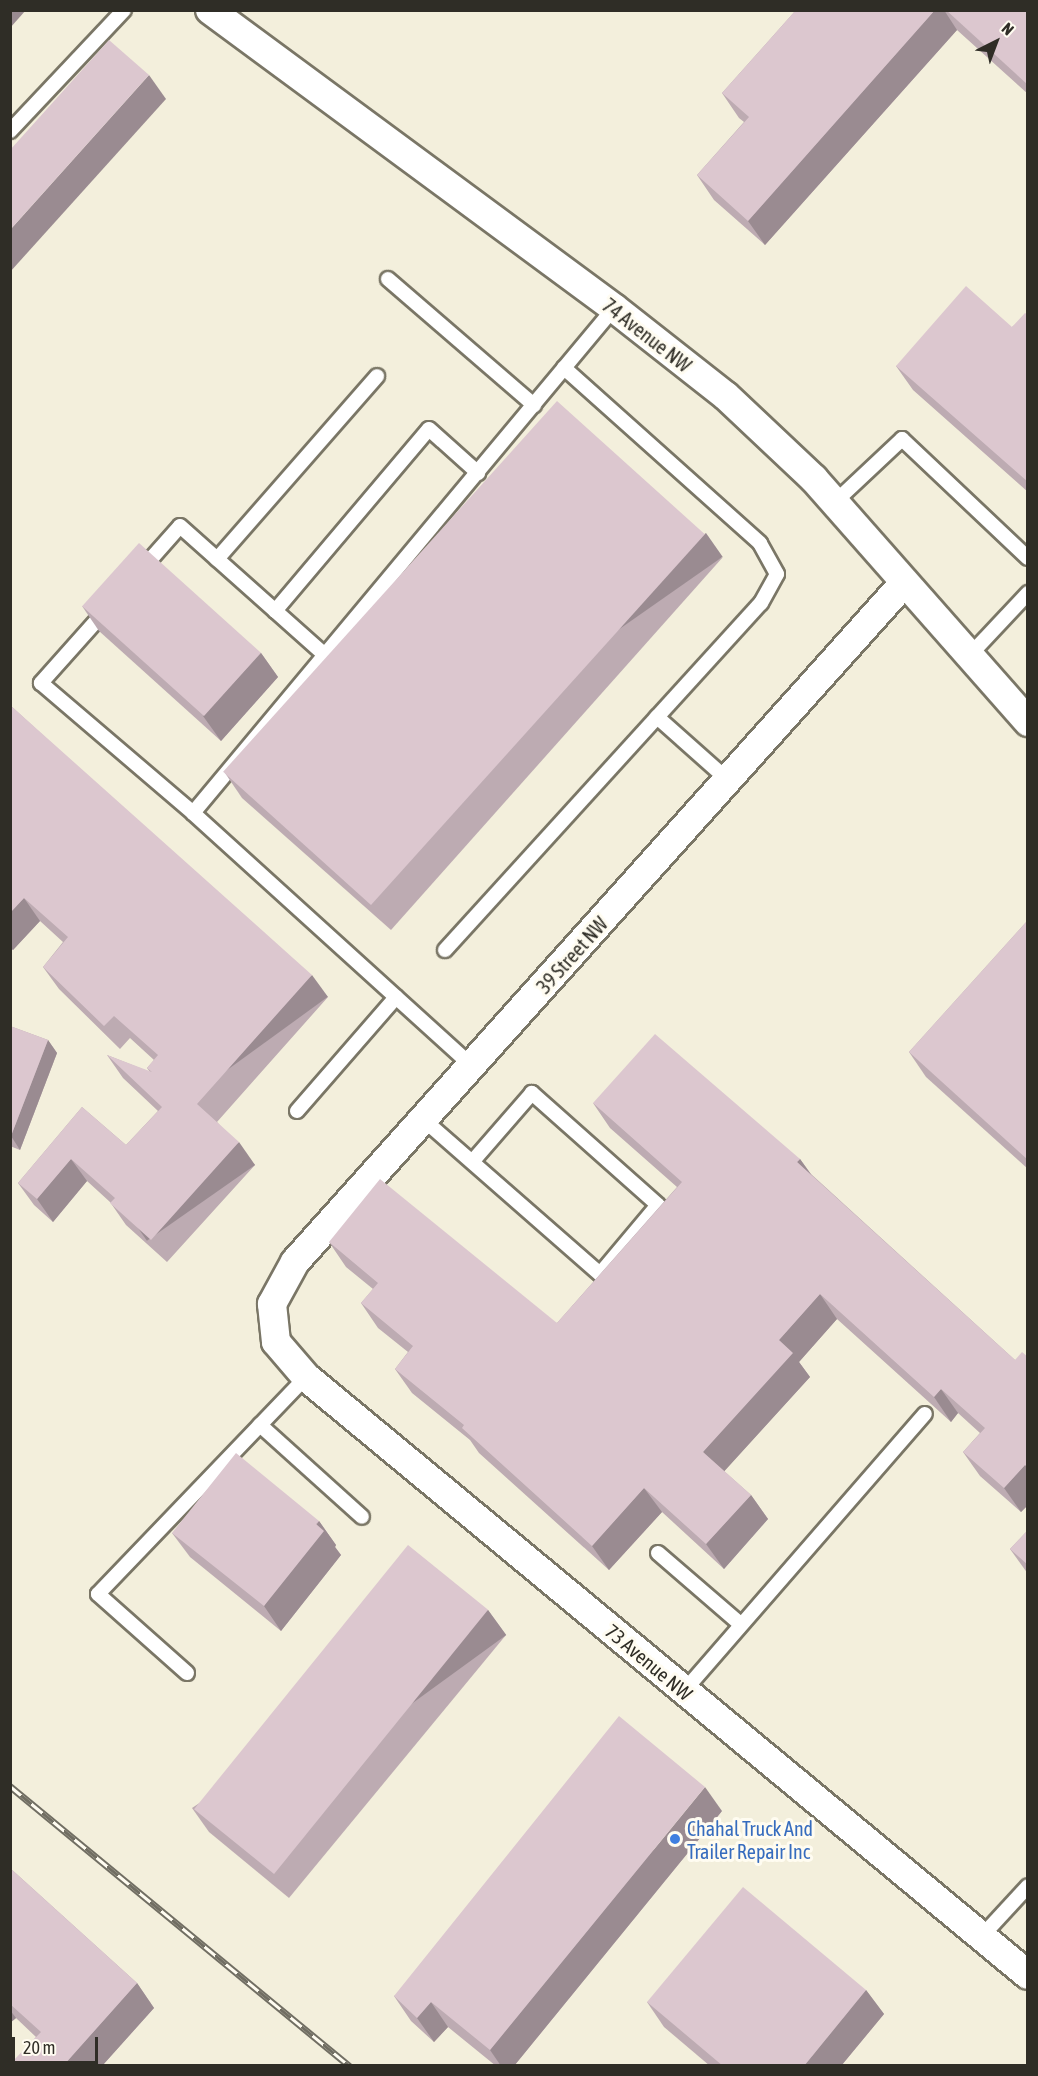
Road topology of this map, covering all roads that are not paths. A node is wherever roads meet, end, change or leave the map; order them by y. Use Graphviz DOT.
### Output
graph roads {
  1 [pos="124,10"];
  2 [pos="210,10"];
  3 [pos="10,131"];
  4 [pos="388,279"];
  5 [pos="614,308"];
  6 [pos="564,368"];
  7 [pos="376,376"];
  8 [pos="534,405"];
  9 [pos="478,473"];
  10 [pos="835,502"];
  11 [pos="1028,558"];
  12 [pos="217,559"];
  13 [pos="134,578"];
  14 [pos="904,583"];
  15 [pos="1028,593"];
  16 [pos="118,596"];
  17 [pos="275,611"];
  18 [pos="325,655"];
  19 [pos="968,657"];
  20 [pos="657,717"];
  21 [pos="1028,722"];
  22 [pos="728,780"];
  23 [pos="193,813"];
  24 [pos="445,950"];
  25 [pos="396,997"];
  26 [pos="472,1066"];
  27 [pos="297,1111"];
  28 [pos="424,1120"];
  29 [pos="472,1162"];
  30 [pos="276,1342"];
  31 [pos="306,1377"];
  32 [pos="925,1414"];
  33 [pos="260,1425"];
  34 [pos="362,1517"];
  35 [pos="658,1553"];
  36 [pos="740,1623"];
  37 [pos="187,1673"];
  38 [pos="684,1691"];
  39 [pos="1027,1887"];
  40 [pos="981,1937"];
  41 [pos="1028,1975"];
  1 -- 3 [label="lane"];
  2 -- 5 [label="street, 74 Avenue NW"];
  4 -- 8 [label="lane"];
  5 -- 6 [label="lane"];
  5 -- 10 [label="street, 74 Avenue NW"];
  6 -- 8 [label="lane"];
  6 -- 20 [label="lane"];
  7 -- 12 [label="lane"];
  8 -- 9 [label="lane"];
  9 -- 17 [label="lane"];
  9 -- 18 [label="lane"];
  10 -- 11 [label="lane"];
  10 -- 14 [label="street, 74 Avenue NW"];
  12 -- 13 [label="lane"];
  12 -- 17 [label="lane"];
  14 -- 19 [label="street, 74 Avenue NW"];
  14 -- 22 [label="street, 39 Street NW"];
  15 -- 19 [label="lane"];
  16 -- 23 [label="lane"];
  17 -- 18 [label="lane"];
  18 -- 23 [label="lane"];
  19 -- 21 [label="street, 74 Avenue NW"];
  20 -- 22 [label="lane"];
  20 -- 24 [label="lane"];
  22 -- 26 [label="street, 39 Street NW"];
  23 -- 25 [label="lane"];
  25 -- 26 [label="lane"];
  25 -- 27 [label="lane"];
  26 -- 28 [label="street, 39 Street NW"];
  28 -- 29 [label="lane"];
  28 -- 30 [label="street, 39 Street NW"];
  29 -- 29 [label="lane"];
  30 -- 31 [label="street, 73 Avenue NW"];
  31 -- 33 [label="lane"];
  31 -- 38 [label="street, 73 Avenue NW"];
  32 -- 36 [label="lane"];
  33 -- 34 [label="lane"];
  33 -- 37 [label="lane"];
  35 -- 36 [label="lane"];
  36 -- 38 [label="lane"];
  38 -- 40 [label="street, 73 Avenue NW"];
  39 -- 40 [label="lane"];
  40 -- 41 [label="street, 73 Avenue NW"];
}
